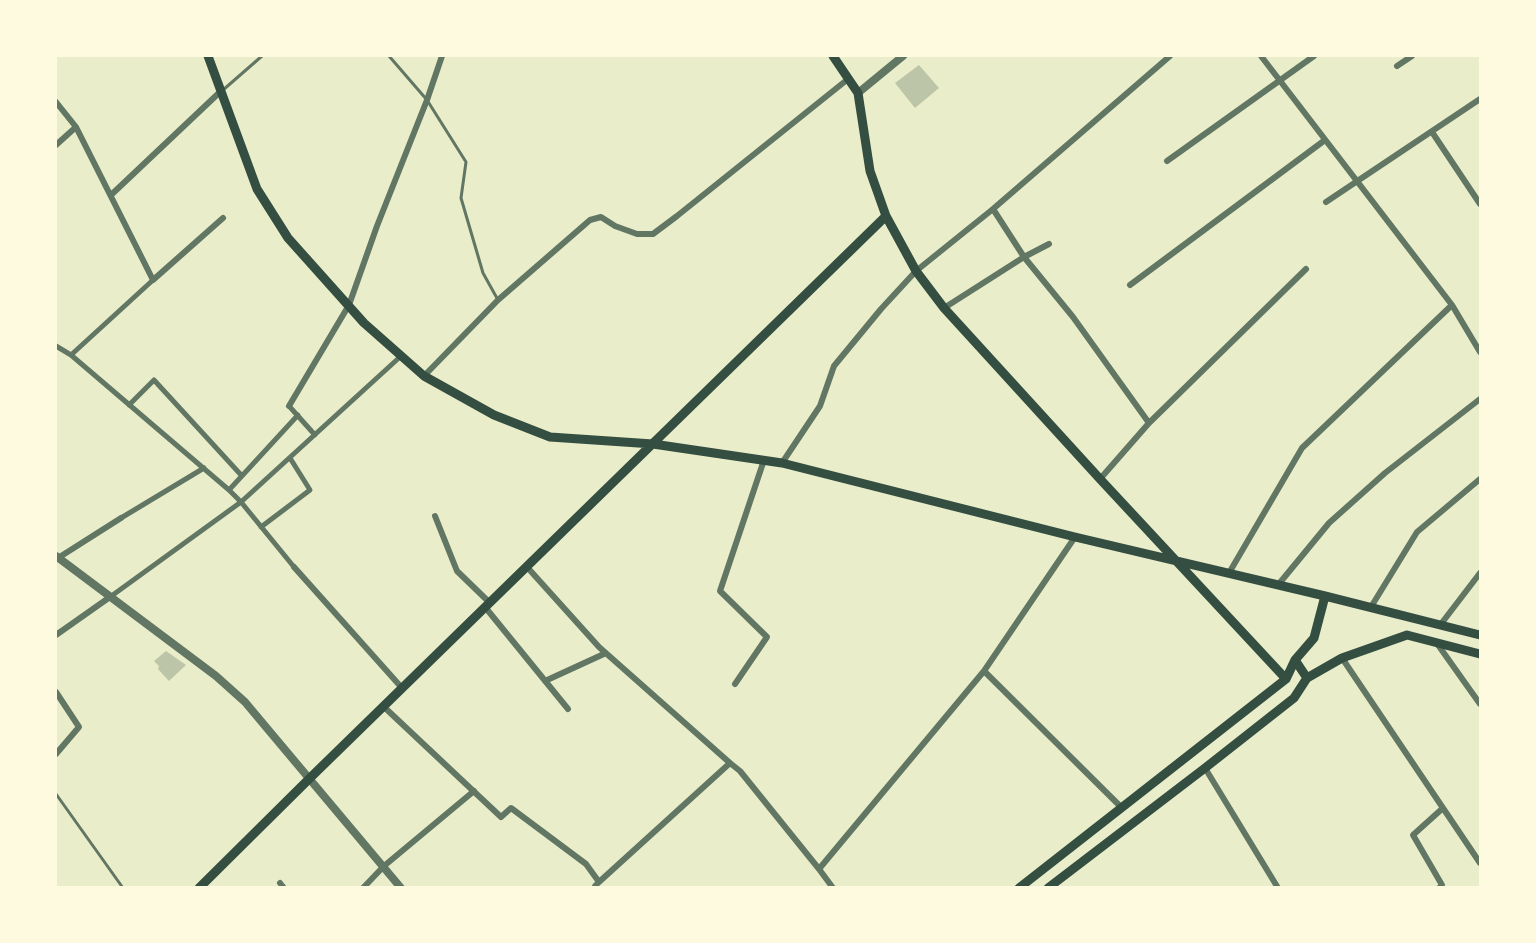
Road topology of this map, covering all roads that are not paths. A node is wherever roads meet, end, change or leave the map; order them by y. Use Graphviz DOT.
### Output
graph roads {
  1 [pos="208,56"];
  2 [pos="262,56"];
  3 [pos="389,56"];
  4 [pos="442,56"];
  5 [pos="832,56"];
  6 [pos="903,56"];
  7 [pos="1170,56"];
  8 [pos="1261,56"];
  9 [pos="1314,56"];
  10 [pos="1412,56"];
  11 [pos="1397,66"];
  12 [pos="848,79"];
  13 [pos="1279,80"];
  14 [pos="221,91"];
  15 [pos="858,93"];
  16 [pos="1480,99"];
  17 [pos="428,100"];
  18 [pos="56,102"];
  19 [pos="76,127"];
  20 [pos="1432,132"];
  21 [pos="1325,140"];
  22 [pos="56,145"];
  23 [pos="1167,161"];
  24 [pos="1357,181"];
  25 [pos="111,195"];
  26 [pos="1326,202"];
  27 [pos="1480,204"];
  28 [pos="993,209"];
  29 [pos="886,216"];
  30 [pos="223,218"];
  31 [pos="1049,244"];
  32 [pos="1024,257"];
  33 [pos="1306,269"];
  34 [pos="916,271"];
  35 [pos="153,280"];
  36 [pos="1130,285"];
  37 [pos="498,300"];
  38 [pos="349,305"];
  39 [pos="1452,305"];
  40 [pos="944,308"];
  41 [pos="56,346"];
  42 [pos="1480,352"];
  43 [pos="71,355"];
  44 [pos="401,356"];
  45 [pos="424,376"];
  46 [pos="1480,399"];
  47 [pos="129,405"];
  48 [pos="290,406"];
  49 [pos="298,415"];
  50 [pos="1149,423"];
  51 [pos="315,435"];
  52 [pos="653,444"];
  53 [pos="290,458"];
  54 [pos="764,460"];
  55 [pos="782,463"];
  56 [pos="204,468"];
  57 [pos="242,476"];
  58 [pos="1100,479"];
  59 [pos="1480,479"];
  60 [pos="229,490"];
  61 [pos="242,502"];
  62 [pos="435,516"];
  63 [pos="121,518"];
  64 [pos="261,527"];
  65 [pos="1075,537"];
  66 [pos="57,557"];
  67 [pos="1178,561"];
  68 [pos="294,567"];
  69 [pos="527,567"];
  70 [pos="1229,573"];
  71 [pos="1480,573"];
  72 [pos="1278,585"];
  73 [pos="1325,596"];
  74 [pos="110,597"];
  75 [pos="488,605"];
  76 [pos="1371,607"];
  77 [pos="1405,615"];
  78 [pos="1441,624"];
  79 [pos="1480,634"];
  80 [pos="56,635"];
  81 [pos="1407,635"];
  82 [pos="1436,642"];
  83 [pos="606,653"];
  84 [pos="1480,654"];
  85 [pos="1342,658"];
  86 [pos="1295,660"];
  87 [pos="984,672"];
  88 [pos="1307,678"];
  89 [pos="1286,679"];
  90 [pos="545,681"];
  91 [pos="735,684"];
  92 [pos="402,688"];
  93 [pos="56,692"];
  94 [pos="1480,704"];
  95 [pos="383,706"];
  96 [pos="567,709"];
  97 [pos="56,754"];
  98 [pos="730,763"];
  99 [pos="1205,768"];
  100 [pos="310,777"];
  101 [pos="474,791"];
  102 [pos="56,794"];
  103 [pos="1122,808"];
  104 [pos="1443,808"];
  105 [pos="1480,863"];
  106 [pos="384,866"];
  107 [pos="819,869"];
  108 [pos="597,885"];
  109 [pos="123,888"];
  110 [pos="199,888"];
  111 [pos="363,888"];
  112 [pos="401,888"];
  113 [pos="833,888"];
  114 [pos="1019,888"];
  115 [pos="1048,888"];
  116 [pos="1278,888"];
  117 [pos="1439,888"];
  1 -- 14 [label="main road"];
  2 -- 14 [label="lane"];
  3 -- 17 [label="lane"];
  4 -- 17 [label="street"];
  5 -- 12 [label="main road"];
  6 -- 15 [label="street"];
  7 -- 28 [label="street"];
  8 -- 13 [label="street"];
  9 -- 13 [label="street"];
  10 -- 11 [label="street"];
  12 -- 15 [label="main road"];
  12 -- 37 [label="street"];
  13 -- 21 [label="street"];
  13 -- 23 [label="street"];
  14 -- 25 [label="street"];
  14 -- 38 [label="main road"];
  15 -- 29 [label="main road"];
  16 -- 20 [label="street"];
  17 -- 37 [label="lane"];
  17 -- 38 [label="street"];
  18 -- 19 [label="street"];
  19 -- 22 [label="street"];
  19 -- 25 [label="street"];
  20 -- 24 [label="street"];
  20 -- 27 [label="street"];
  21 -- 24 [label="street"];
  21 -- 36 [label="street"];
  24 -- 26 [label="street"];
  24 -- 39 [label="street"];
  25 -- 35 [label="street"];
  28 -- 32 [label="street"];
  28 -- 34 [label="street"];
  29 -- 34 [label="main road"];
  29 -- 52 [label="main road"];
  30 -- 35 [label="street"];
  31 -- 32 [label="street"];
  32 -- 40 [label="street"];
  32 -- 50 [label="street"];
  33 -- 50 [label="street"];
  34 -- 40 [label="main road"];
  34 -- 55 [label="street"];
  35 -- 43 [label="street"];
  37 -- 45 [label="street"];
  38 -- 44 [label="main road"];
  38 -- 48 [label="street"];
  39 -- 42 [label="street"];
  39 -- 70 [label="street"];
  40 -- 58 [label="main road"];
  41 -- 43 [label="street"];
  43 -- 47 [label="street"];
  44 -- 45 [label="main road"];
  44 -- 51 [label="street"];
  45 -- 52 [label="main road"];
  46 -- 72 [label="street"];
  47 -- 56 [label="street"];
  47 -- 57 [label="street"];
  48 -- 49 [label="street"];
  49 -- 51 [label="street"];
  49 -- 57 [label="street"];
  50 -- 58 [label="street"];
  51 -- 53 [label="street"];
  52 -- 54 [label="main road"];
  52 -- 69 [label="main road"];
  53 -- 61 [label="street"];
  53 -- 64 [label="street"];
  54 -- 55 [label="main road"];
  54 -- 91 [label="street"];
  55 -- 65 [label="main road"];
  56 -- 60 [label="street"];
  56 -- 63 [label="street"];
  57 -- 60 [label="street"];
  58 -- 67 [label="main road"];
  59 -- 76 [label="street"];
  60 -- 61 [label="street"];
  61 -- 64 [label="street"];
  61 -- 74 [label="street"];
  62 -- 75 [label="street"];
  63 -- 66 [label="street"];
  64 -- 68 [label="street"];
  65 -- 67 [label="main road"];
  65 -- 87 [label="street"];
  66 -- 74 [label="street"];
  67 -- 70 [label="main road"];
  67 -- 89 [label="main road"];
  68 -- 92 [label="street"];
  69 -- 75 [label="main road"];
  69 -- 83 [label="street"];
  70 -- 72 [label="main road"];
  71 -- 78 [label="street"];
  72 -- 73 [label="main road"];
  73 -- 76 [label="main road"];
  73 -- 86 [label="main road"];
  74 -- 80 [label="street"];
  74 -- 100 [label="street"];
  75 -- 90 [label="street"];
  75 -- 92 [label="main road"];
  76 -- 77 [label="main road"];
  77 -- 78 [label="main road"];
  77 -- 81 [label="main road"];
  78 -- 79 [label="main road"];
  81 -- 82 [label="main road"];
  81 -- 85 [label="main road"];
  82 -- 84 [label="main road"];
  82 -- 94 [label="street"];
  83 -- 90 [label="street"];
  83 -- 98 [label="street"];
  85 -- 88 [label="main road"];
  85 -- 104 [label="street"];
  86 -- 88 [label="main road"];
  86 -- 89 [label="main road"];
  87 -- 103 [label="street"];
  87 -- 107 [label="street"];
  88 -- 99 [label="main road"];
  89 -- 103 [label="main road"];
  90 -- 96 [label="street"];
  92 -- 95 [label="main road"];
  93 -- 97 [label="street"];
  95 -- 100 [label="main road"];
  95 -- 101 [label="street"];
  98 -- 107 [label="street"];
  98 -- 108 [label="street"];
  99 -- 115 [label="main road"];
  99 -- 116 [label="street"];
  100 -- 106 [label="street"];
  100 -- 110 [label="main road"];
  101 -- 106 [label="street"];
  101 -- 108 [label="street"];
  102 -- 109 [label="lane"];
  103 -- 114 [label="main road"];
  104 -- 105 [label="street"];
  104 -- 117 [label="street"];
  106 -- 111 [label="street"];
  106 -- 112 [label="street"];
  107 -- 113 [label="street"];
}
